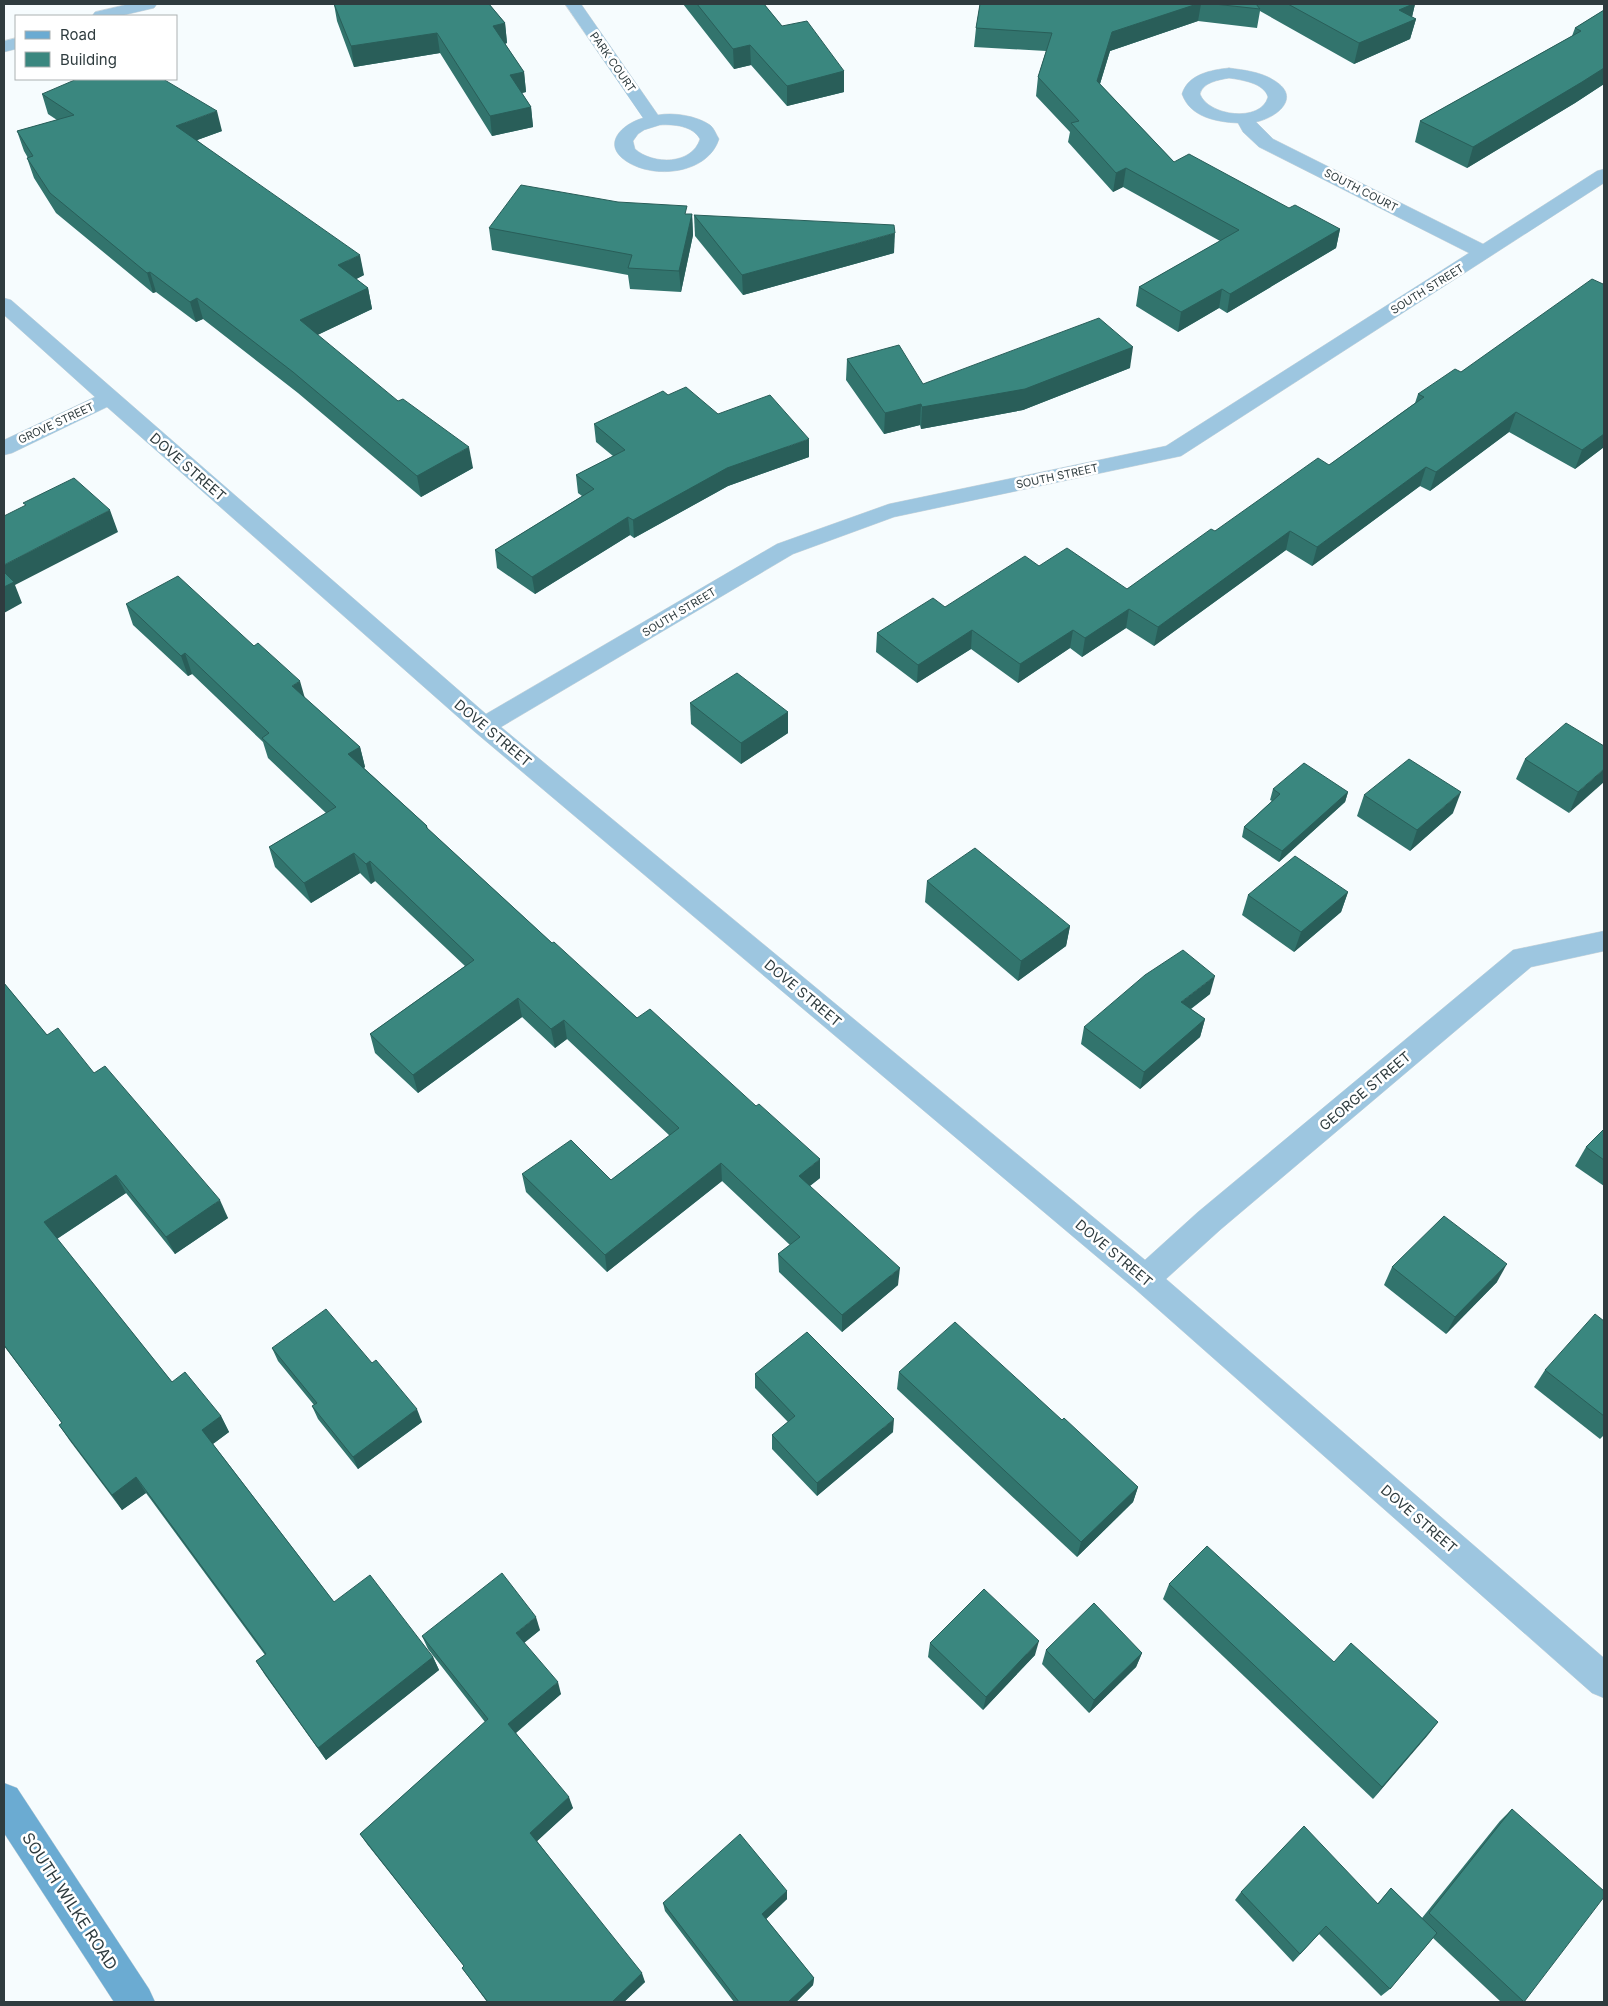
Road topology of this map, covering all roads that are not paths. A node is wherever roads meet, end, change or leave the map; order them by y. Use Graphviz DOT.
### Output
graph roads {
  1 [pos="148,4"];
  2 [pos="573,4"];
  3 [pos="105,15"];
  4 [pos="1244,118"];
  5 [pos="653,120"];
  6 [pos="1604,175"];
  7 [pos="1485,252"];
  8 [pos="4,304"];
  9 [pos="109,398"];
  10 [pos="4,448"];
  11 [pos="484,726"];
  12 [pos="1604,942"];
  13 [pos="1145,1280"];
  14 [pos="1604,1681"];
  15 [pos="4,1801"];
  16 [pos="136,2002"];
  1 -- 3 [label="street"];
  2 -- 5 [label="street, PARK COURT"];
  4 -- 7 [label="street, SOUTH COURT"];
  6 -- 7 [label="street, SOUTH STREET"];
  7 -- 11 [label="street, SOUTH STREET"];
  8 -- 9 [label="street, DOVE STREET"];
  9 -- 10 [label="street, GROVE STREET"];
  9 -- 11 [label="street, DOVE STREET"];
  11 -- 13 [label="street, DOVE STREET"];
  12 -- 13 [label="street, GEORGE STREET"];
  13 -- 14 [label="street, DOVE STREET"];
  15 -- 16 [label="main road, SOUTH WILKE ROAD"];
}
